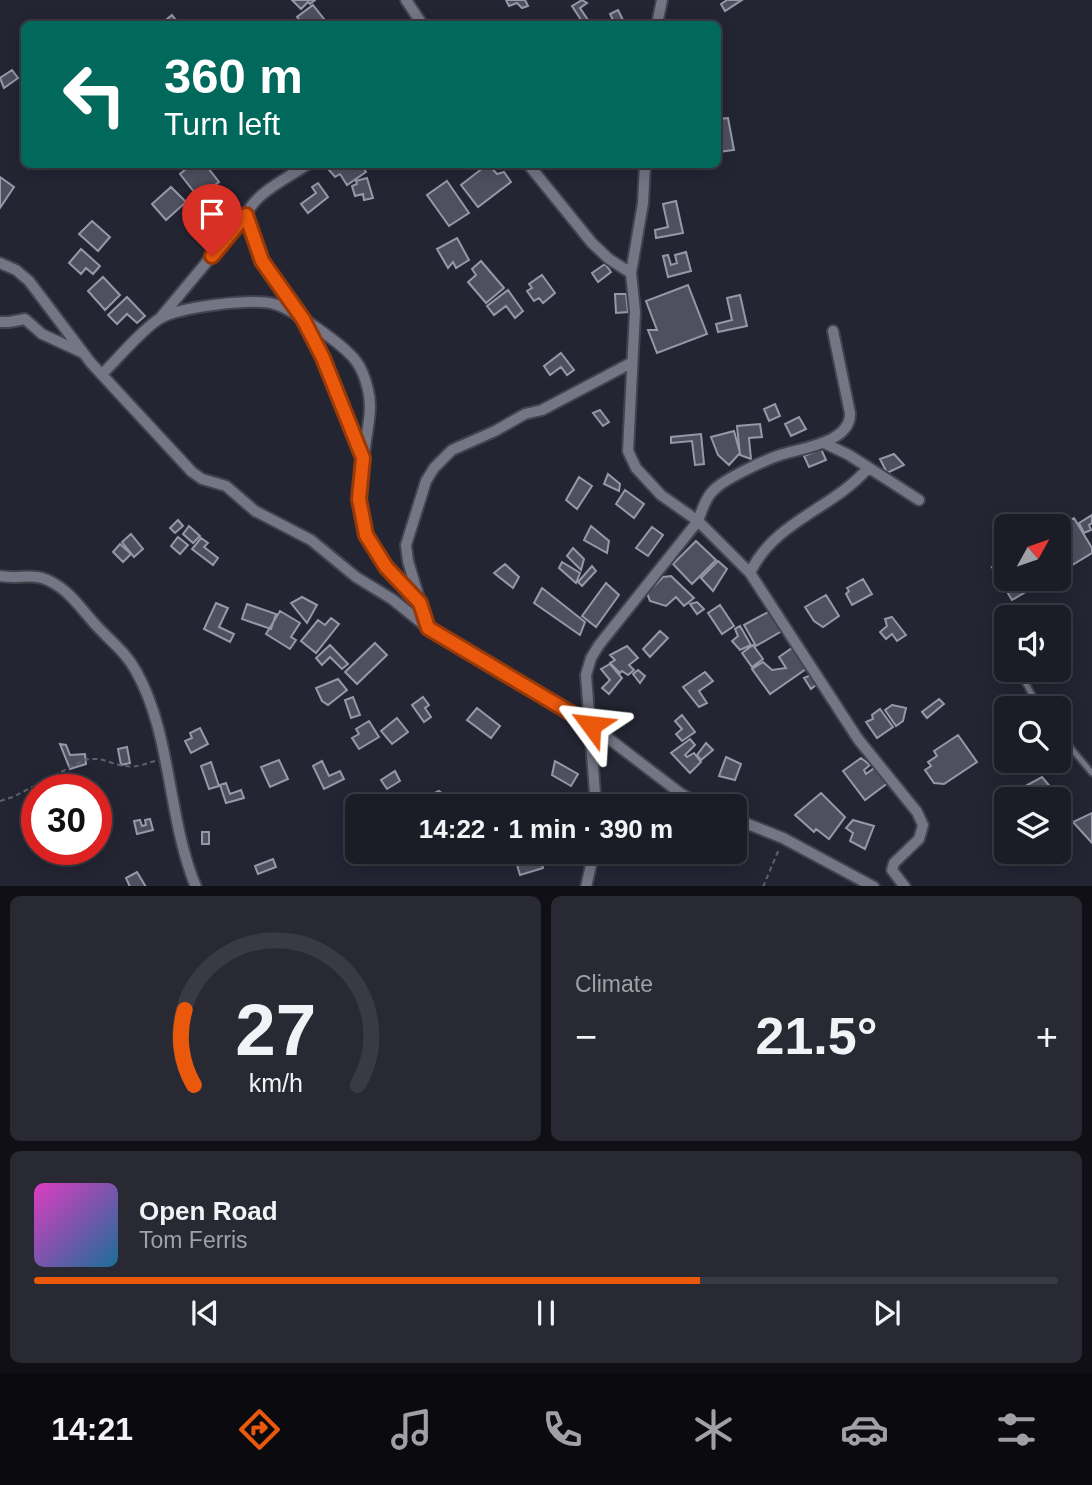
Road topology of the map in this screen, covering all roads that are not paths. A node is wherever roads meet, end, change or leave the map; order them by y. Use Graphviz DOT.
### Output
graph roads {
  1 [pos="406,0"];
  2 [pos="662,0"];
  3 [pos="420,21"];
  4 [pos="658,21"];
  5 [pos="302,168"];
  6 [pos="531,168"];
  7 [pos="645,168"];
  8 [pos="246,215"];
  9 [pos="0,263"];
  10 [pos="631,273"];
  11 [pos="160,318"];
  12 [pos="303,319"];
  13 [pos="0,322"];
  14 [pos="833,331"];
  15 [pos="82,352"];
  16 [pos="631,363"];
  17 [pos="102,374"];
  18 [pos="824,443"];
  19 [pos="363,458"];
  20 [pos="868,468"];
  21 [pos="919,500"];
  22 [pos="698,522"];
  23 [pos="750,573"];
  24 [pos="0,576"];
  25 [pos="420,603"];
  26 [pos="428,628"];
  27 [pos="591,725"];
  28 [pos="1071,748"];
  29 [pos="1092,773"];
  30 [pos="595,794"];
  31 [pos="682,794"];
  32 [pos="747,824"];
  33 [pos="591,864"];
  34 [pos="196,886"];
  35 [pos="586,886"];
  36 [pos="872,886"];
  37 [pos="904,886"];
  1 -- 3 [label="street"];
  2 -- 4 [label="street"];
  5 -- 8 [label="street"];
  6 -- 10 [label="street"];
  7 -- 10 [label="street"];
  8 -- 11 [label="street"];
  8 -- 12 [label="street"];
  9 -- 15 [label="street"];
  10 -- 16 [label="street"];
  11 -- 12 [label="street"];
  11 -- 17 [label="street"];
  12 -- 19 [label="street"];
  12 -- 19 [label="street"];
  13 -- 15 [label="street"];
  14 -- 18 [label="street"];
  15 -- 17 [label="street"];
  16 -- 22 [label="street"];
  16 -- 25 [label="street"];
  17 -- 26 [label="street"];
  18 -- 20 [label="street"];
  18 -- 22 [label="street"];
  19 -- 25 [label="street"];
  20 -- 21 [label="street"];
  20 -- 23 [label="street"];
  22 -- 23 [label="street"];
  22 -- 27 [label="street"];
  23 -- 37 [label="street"];
  24 -- 34 [label="street"];
  25 -- 26 [label="street"];
  26 -- 27 [label="street"];
  27 -- 30 [label="street"];
  27 -- 31 [label="street"];
  28 -- 29 [label="lane"];
  32 -- 36 [label="street"];
  33 -- 35 [label="street"];
}
